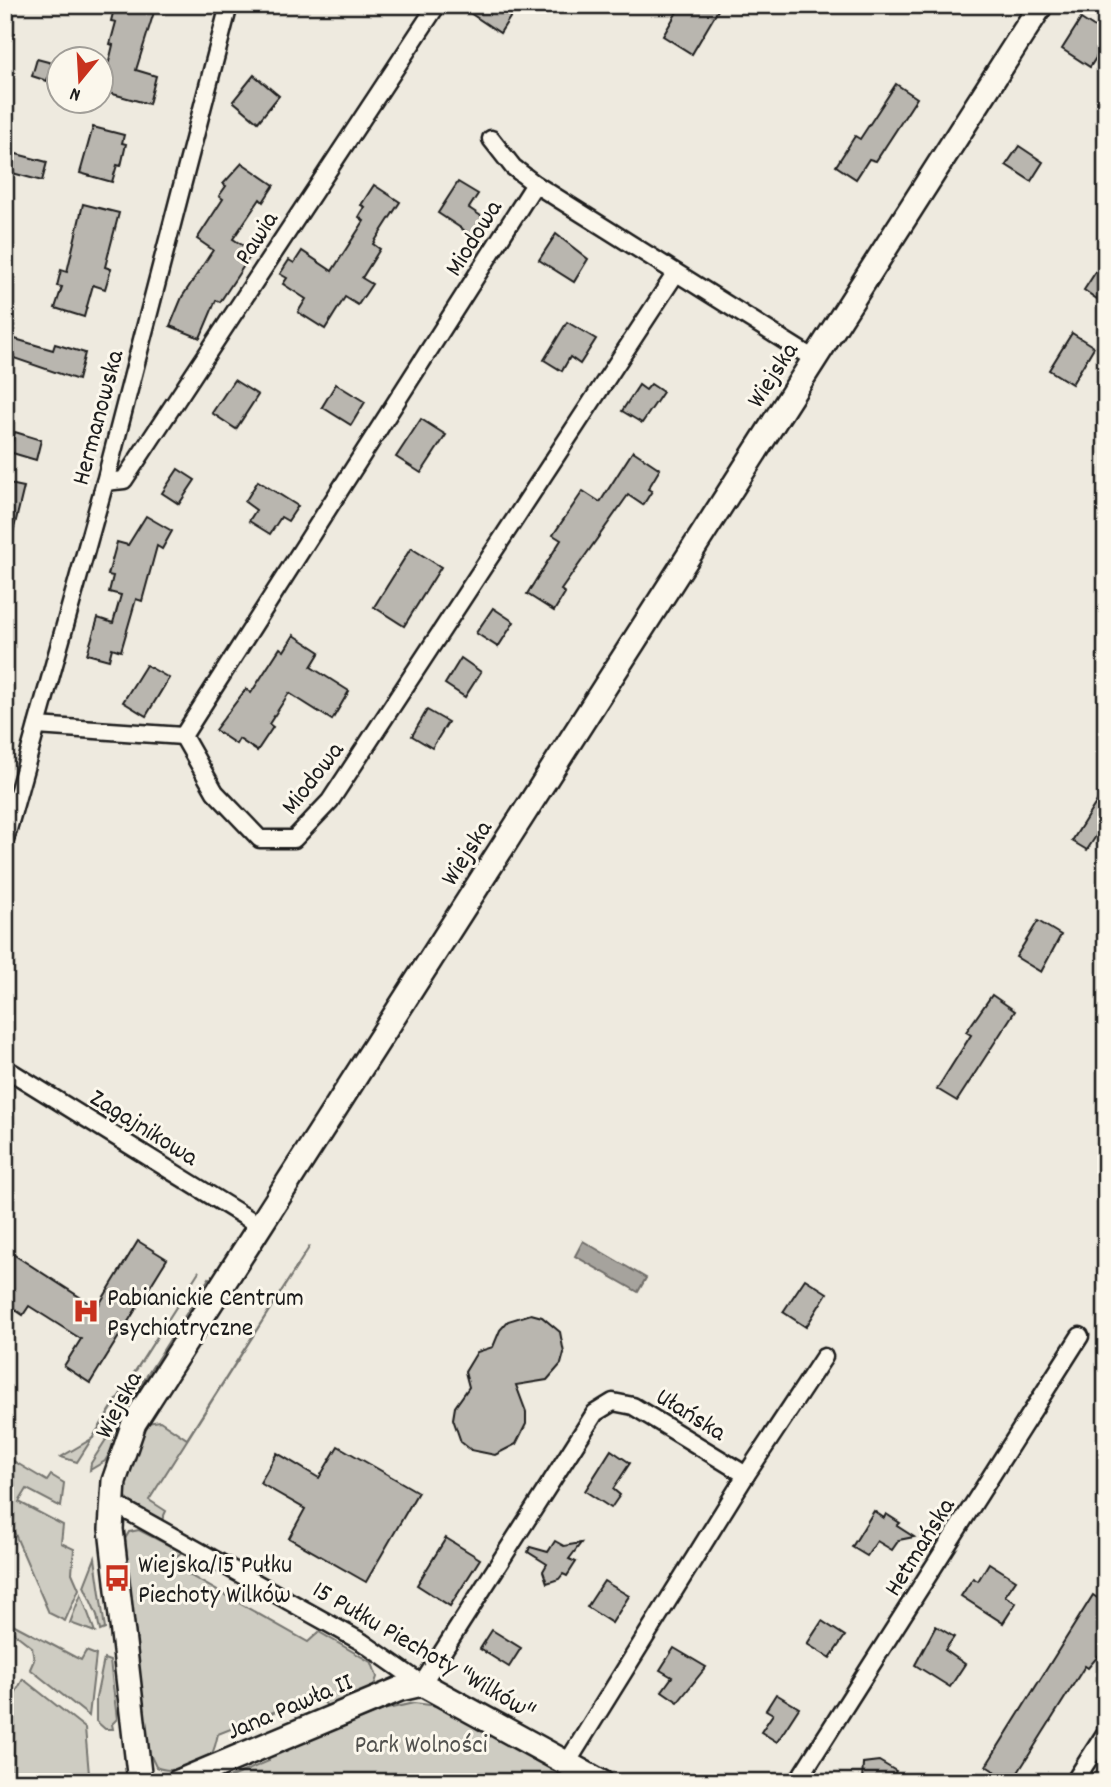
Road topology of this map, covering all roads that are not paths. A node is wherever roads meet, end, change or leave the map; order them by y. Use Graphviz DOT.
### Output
graph roads {
  1 [pos="229,5"];
  2 [pos="438,5"];
  3 [pos="1041,5"];
  4 [pos="491,139"];
  5 [pos="535,184"];
  6 [pos="676,273"];
  7 [pos="814,359"];
  8 [pos="105,482"];
  9 [pos="37,726"];
  10 [pos="183,736"];
  11 [pos="5,840"];
  12 [pos="5,1068"];
  13 [pos="260,1226"];
  14 [pos="1080,1336"];
  15 [pos="824,1357"];
  16 [pos="746,1475"];
  17 [pos="111,1502"];
  18 [pos="422,1684"];
  19 [pos="1106,1732"];
  20 [pos="567,1763"];
  21 [pos="140,1782"];
  22 [pos="178,1782"];
  23 [pos="601,1782"];
  24 [pos="797,1782"];
  25 [pos="1074,1782"];
  1 -- 8 [label="street, Hermanowska"];
  2 -- 8 [label="street, Pawia"];
  3 -- 7 [label="street, Wiejska"];
  4 -- 5 [label="street, Miodowa"];
  5 -- 6 [label="street, Miodowa"];
  5 -- 10 [label="street, Miodowa"];
  6 -- 7 [label="street, Miodowa"];
  6 -- 10 [label="street, Miodowa"];
  7 -- 13 [label="street, Wiejska"];
  8 -- 9 [label="street, Hermanowska"];
  9 -- 10 [label="street"];
  9 -- 11 [label="street, Hermanowska"];
  12 -- 13 [label="street, Zagajnikowa"];
  13 -- 17 [label="street, Wiejska"];
  14 -- 24 [label="street, Hetmańska"];
  15 -- 16 [label="street"];
  16 -- 18 [label="street, Ułańska"];
  16 -- 20 [label="street"];
  17 -- 18 [label="street, 15 Pułku Piechoty \"Wilków\""];
  17 -- 21 [label="street, Wiejska"];
  18 -- 20 [label="street, 15 Pułku Piechoty \"Wilków\""];
  18 -- 22 [label="street, Jana Pawła II"];
  19 -- 25 [label="street"];
  20 -- 23 [label="street, 15 Pułku Piechoty \"Wilków\""];
}
